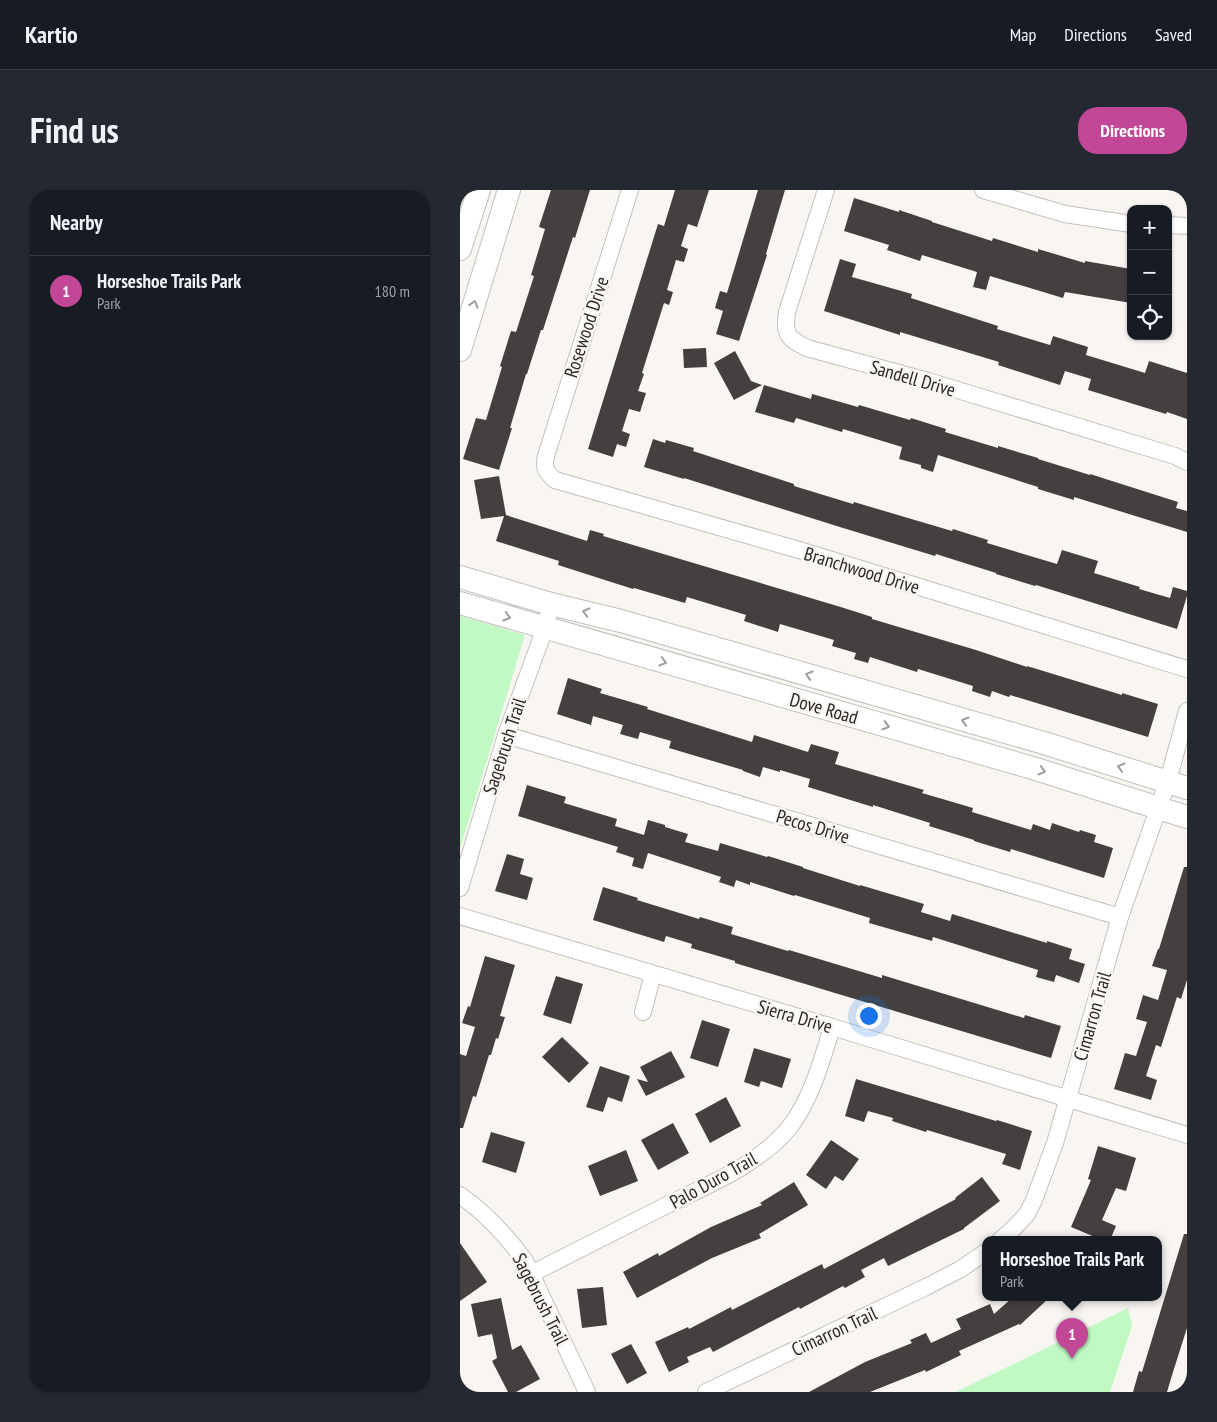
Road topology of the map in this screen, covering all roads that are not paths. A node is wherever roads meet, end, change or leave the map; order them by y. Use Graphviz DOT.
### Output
graph roads {
  1 [pos="478,190"];
  2 [pos="509,190"];
  3 [pos="630,190"];
  4 [pos="826,190"];
  5 [pos="983,190"];
  6 [pos="1127,223"];
  7 [pos="1172,226"];
  8 [pos="1187,226"];
  9 [pos="461,248"];
  10 [pos="489,255"];
  11 [pos="460,350"];
  12 [pos="1187,462"];
  13 [pos="544,463"];
  14 [pos="460,577"];
  15 [pos="460,603"];
  16 [pos="551,604"];
  17 [pos="545,628"];
  18 [pos="1187,669"];
  19 [pos="1187,711"];
  20 [pos="506,735"];
  21 [pos="1177,785"];
  22 [pos="1159,807"];
  23 [pos="1187,817"];
  24 [pos="460,888"];
  25 [pos="460,916"];
  26 [pos="1120,917"];
  27 [pos="653,974"];
  28 [pos="643,1012"];
  29 [pos="832,1027"];
  30 [pos="1068,1098"];
  31 [pos="1187,1134"];
  32 [pos="460,1195"];
  33 [pos="1005,1236"];
  34 [pos="982,1255"];
  35 [pos="531,1274"];
  36 [pos="587,1392"];
  37 [pos="706,1392"];
  1 -- 9 [label="main road"];
  2 -- 10 [label="main road"];
  3 -- 13 [label="street, Rosewood Drive"];
  4 -- 12 [label="street, Sandell Drive"];
  5 -- 6 [label="street"];
  7 -- 8 [label="street"];
  9 -- 10 [label="main road"];
  11 -- 10 [label="main road, one-way"];
  13 -- 18 [label="street, Branchwood Drive"];
  14 -- 16 [label="main road, Dove Road"];
  15 -- 17 [label="main road, Dove Road, one-way"];
  16 -- 17 [label="street, Sagebrush Trail"];
  21 -- 16 [label="main road, Dove Road, one-way"];
  17 -- 20 [label="street, Sagebrush Trail"];
  17 -- 22 [label="main road, Dove Road, one-way"];
  19 -- 21 [label="street, Cimarron Trail"];
  20 -- 24 [label="street, Sagebrush Trail"];
  20 -- 26 [label="street, Pecos Drive"];
  21 -- 22 [label="street, Cimarron Trail"];
  22 -- 23 [label="main road, Dove Road"];
  22 -- 26 [label="street, Cimarron Trail"];
  25 -- 27 [label="street, Sierra Drive"];
  26 -- 30 [label="street, Cimarron Trail"];
  27 -- 28 [label="street"];
  27 -- 29 [label="street, Sierra Drive"];
  29 -- 30 [label="street, Sierra Drive"];
  29 -- 35 [label="street, Palo Duro Trail"];
  30 -- 31 [label="street, Sierra Drive"];
  30 -- 33 [label="street, Cimarron Trail"];
  32 -- 35 [label="street, Sagebrush Trail"];
  34 -- 37 [label="street, Cimarron Trail"];
  35 -- 36 [label="street, Sagebrush Trail"];
}
